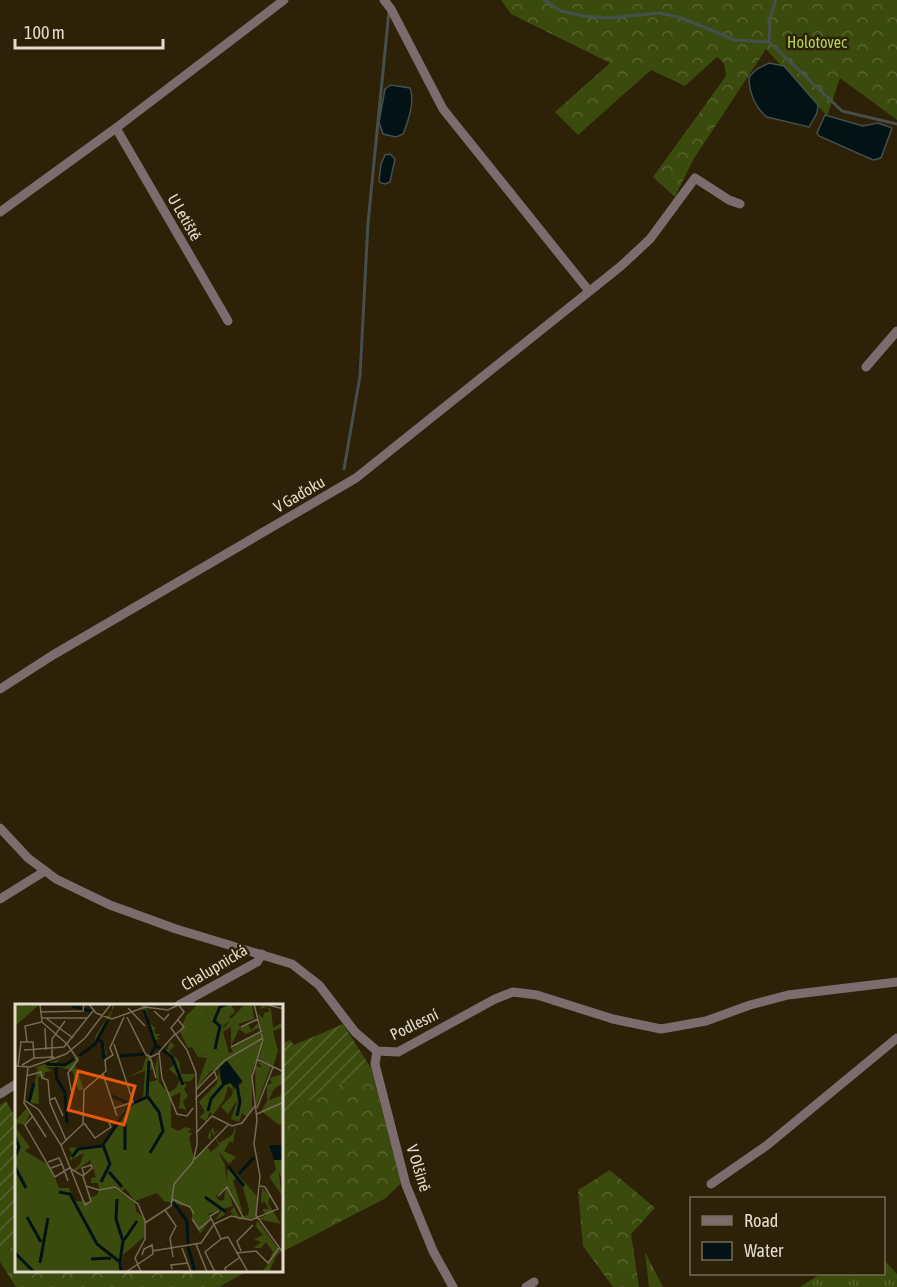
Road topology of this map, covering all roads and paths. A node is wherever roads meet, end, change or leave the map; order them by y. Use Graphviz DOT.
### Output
graph roads {
  1 [pos="284,0"];
  2 [pos="384,0"];
  3 [pos="116,128"];
  4 [pos="740,204"];
  5 [pos="0,212"];
  6 [pos="589,291"];
  7 [pos="228,321"];
  8 [pos="897,331"];
  9 [pos="866,367"];
  10 [pos="0,689"];
  11 [pos="0,828"];
  12 [pos="45,871"];
  13 [pos="0,899"];
  14 [pos="262,954"];
  15 [pos="897,982"];
  16 [pos="181,1004"];
  17 [pos="897,1038"];
  18 [pos="377,1051"];
  19 [pos="15,1085"];
  20 [pos="0,1094"];
  21 [pos="711,1185"];
  22 [pos="453,1287"];
  1 -- 3 [label="street"];
  2 -- 6 [label="street"];
  3 -- 5 [label="street"];
  3 -- 7 [label="street, U Letiště"];
  4 -- 6 [label="street, V Gaďoku"];
  6 -- 10 [label="street, V Gaďoku"];
  8 -- 9 [label="street"];
  11 -- 12 [label="street, Podlesní"];
  12 -- 13 [label="street"];
  12 -- 14 [label="street, Podlesní"];
  14 -- 16 [label="street, Chalupnická"];
  14 -- 18 [label="street, Podlesní"];
  15 -- 18 [label="street, Podlesní"];
  17 -- 21 [label="street"];
  18 -- 22 [label="street, V Olšině"];
  19 -- 20 [label="street"];
}
